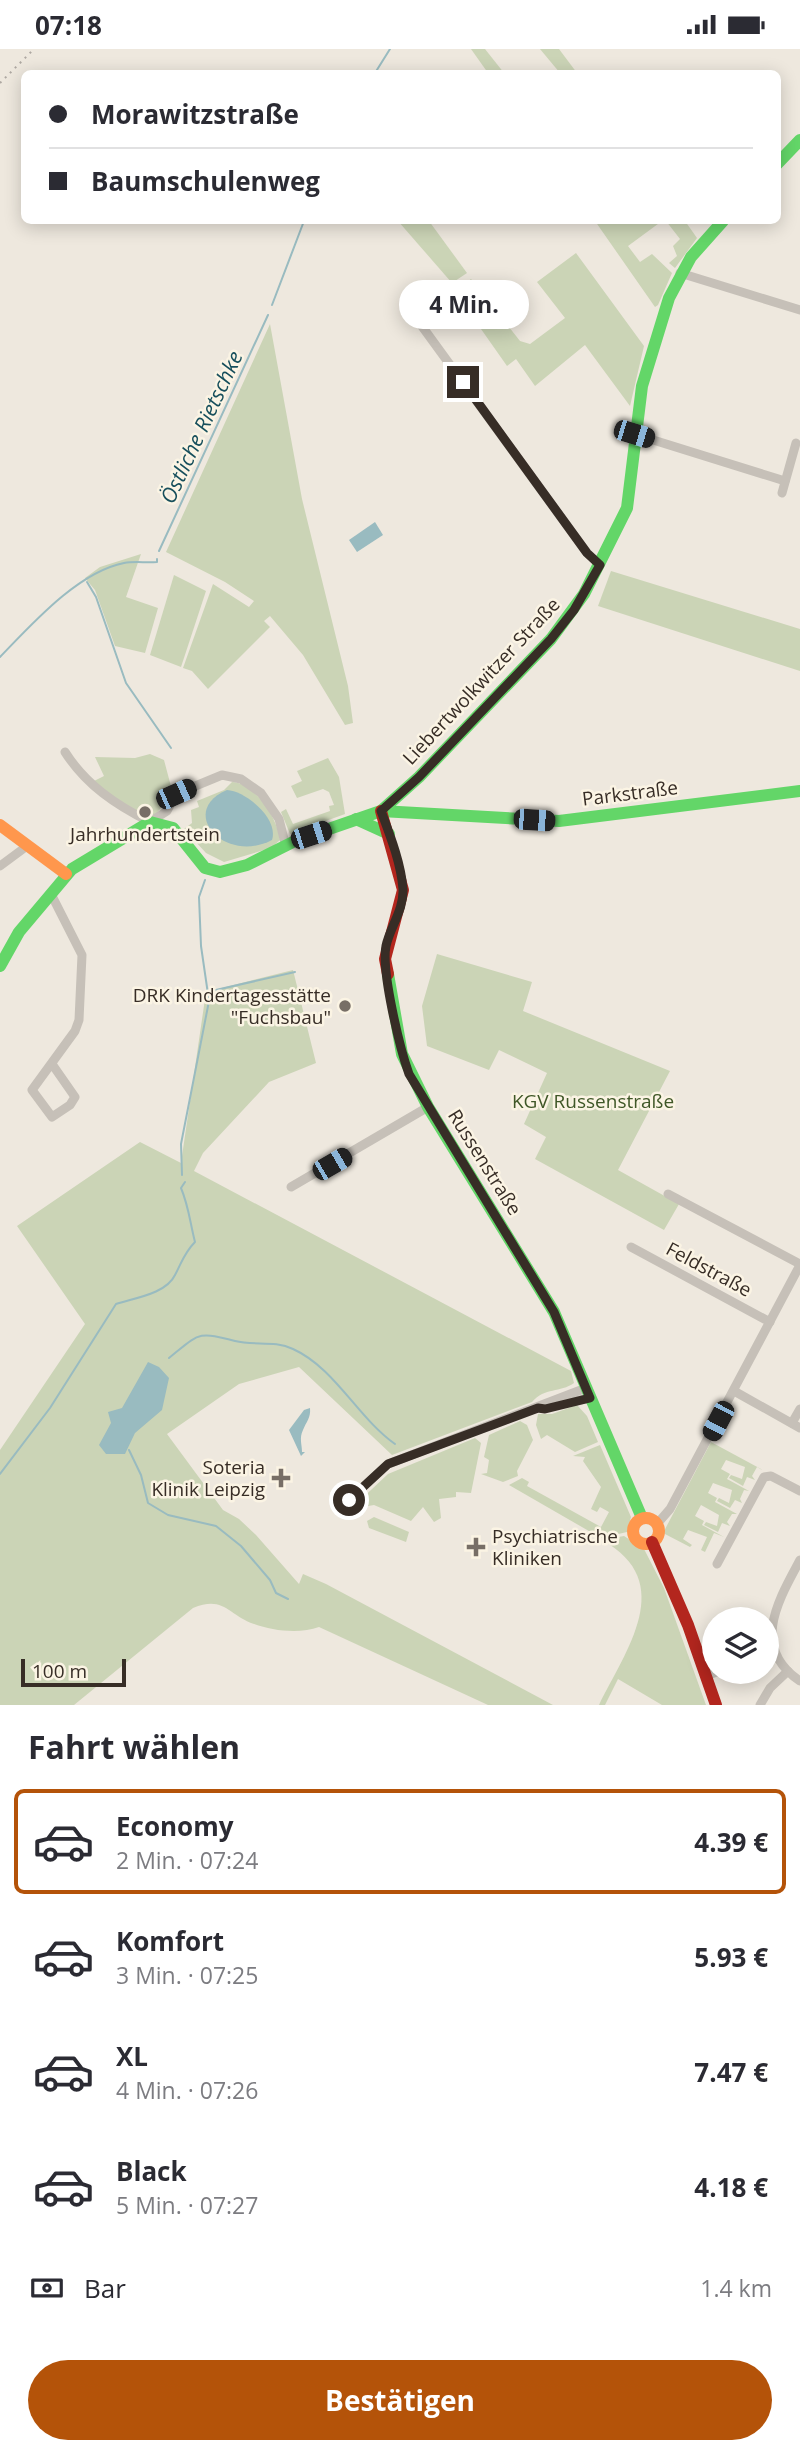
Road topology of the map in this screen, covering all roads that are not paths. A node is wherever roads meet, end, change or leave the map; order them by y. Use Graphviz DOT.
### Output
graph roads {
  1 [pos="800,140"];
  2 [pos="781,160"];
  3 [pos="721,224"];
  4 [pos="680,273"];
  5 [pos="800,310"];
  6 [pos="416,318"];
  7 [pos="634,434"];
  8 [pos="796,443"];
  9 [pos="785,481"];
  10 [pos="782,493"];
  11 [pos="600,565"];
  12 [pos="65,753"];
  13 [pos="800,791"];
  14 [pos="381,811"];
  15 [pos="356,819"];
  16 [pos="150,822"];
  17 [pos="0,825"];
  18 [pos="389,834"];
  19 [pos="27,846"];
  20 [pos="286,847"];
  21 [pos="0,866"];
  22 [pos="66,874"];
  23 [pos="51,894"];
  24 [pos="0,966"];
  25 [pos="52,1063"];
  26 [pos="428,1107"];
  27 [pos="291,1187"];
  28 [pos="667,1194"];
  29 [pos="631,1247"];
  30 [pos="800,1265"];
  31 [pos="770,1322"];
  32 [pos="734,1391"];
  33 [pos="588,1393"];
  34 [pos="800,1409"];
  35 [pos="796,1425"];
  36 [pos="800,1491"];
  37 [pos="346,1507"];
  38 [pos="642,1518"];
  39 [pos="657,1524"];
  40 [pos="652,1542"];
  41 [pos="800,1560"];
  42 [pos="717,1564"];
  43 [pos="776,1607"];
  44 [pos="779,1662"];
  45 [pos="702,1665"];
  46 [pos="788,1671"];
  47 [pos="800,1681"];
  48 [pos="709,1684"];
  49 [pos="716,1705"];
  50 [pos="760,1705"];
  1 -- 2 [label="street"];
  3 -- 4 [label="street, Liebertwolkwitzer Straße"];
  4 -- 5 [label="street"];
  4 -- 7 [label="street, Liebertwolkwitzer Straße"];
  6 -- 11 [label="street"];
  7 -- 9 [label="street"];
  7 -- 11 [label="street, Liebertwolkwitzer Straße"];
  8 -- 9 [label="street"];
  9 -- 10 [label="street"];
  11 -- 14 [label="street, Liebertwolkwitzer Straße"];
  12 -- 16 [label="street"];
  13 -- 14 [label="street, Parkstraße"];
  14 -- 15 [label="street"];
  14 -- 18 [label="street, Russenstraße"];
  15 -- 18 [label="street"];
  15 -- 20 [label="street"];
  16 -- 20 [label="street"];
  16 -- 20 [label="street"];
  16 -- 22 [label="street"];
  17 -- 19 [label="street"];
  18 -- 26 [label="street, Russenstraße"];
  19 -- 21 [label="street"];
  19 -- 22 [label="street"];
  22 -- 23 [label="street"];
  23 -- 24 [label="street"];
  23 -- 25 [label="street"];
  25 -- 25 [label="street"];
  26 -- 27 [label="street"];
  26 -- 33 [label="street, Russenstraße"];
  28 -- 30 [label="street"];
  29 -- 31 [label="street, Feldstraße"];
  30 -- 31 [label="street"];
  31 -- 32 [label="street"];
  32 -- 35 [label="street"];
  32 -- 39 [label="street"];
  33 -- 37 [label="street"];
  33 -- 38 [label="street, Russenstraße"];
  34 -- 35 [label="street"];
  36 -- 42 [label="street"];
  38 -- 39 [label="street"];
  38 -- 40 [label="street"];
  39 -- 40 [label="street"];
  40 -- 45 [label="street"];
  41 -- 43 [label="street"];
  44 -- 46 [label="street"];
  46 -- 47 [label="street"];
  46 -- 50 [label="street"];
  48 -- 49 [label="street"];
}
